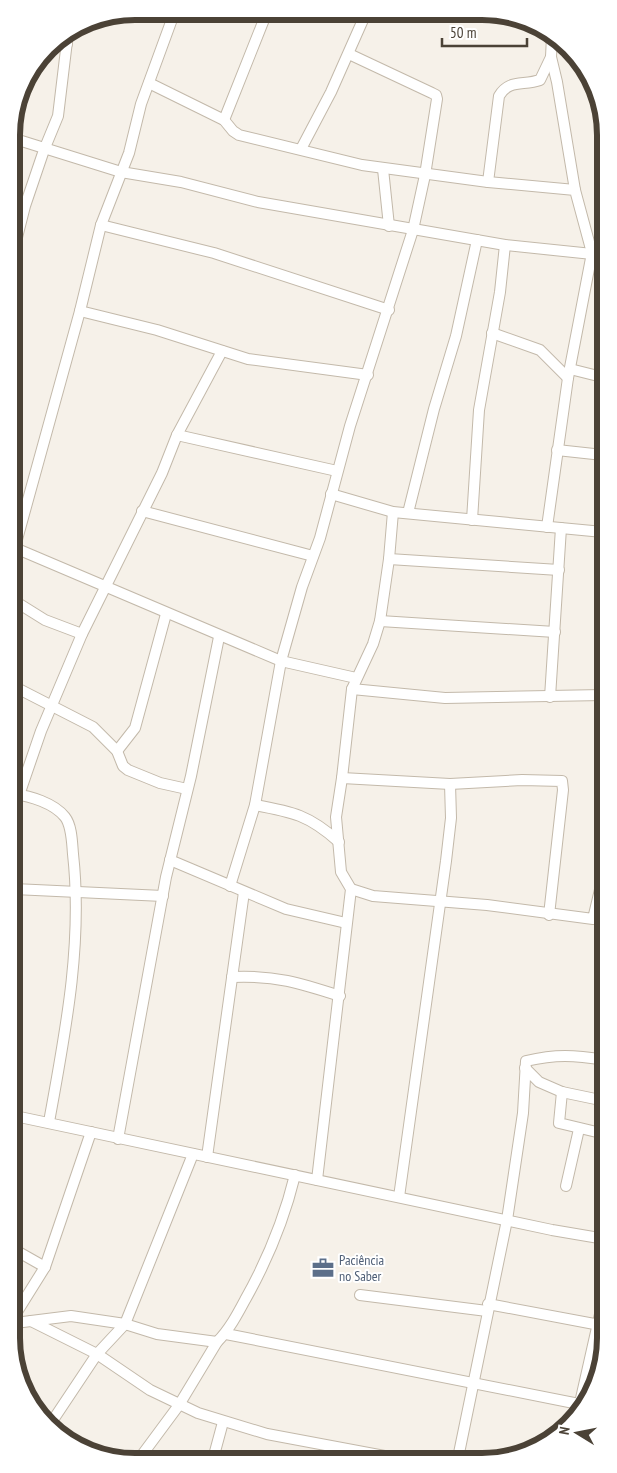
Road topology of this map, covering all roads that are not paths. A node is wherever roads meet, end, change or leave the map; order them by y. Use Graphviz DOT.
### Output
graph roads {
  1 [pos="172,20"];
  2 [pos="264,20"];
  3 [pos="363,20"];
  4 [pos="551,43"];
  5 [pos="67,44"];
  6 [pos="349,54"];
  7 [pos="550,57"];
  8 [pos="149,83"];
  9 [pos="224,120"];
  10 [pos="20,141"];
  11 [pos="301,149"];
  12 [pos="44,150"];
  13 [pos="383,169"];
  14 [pos="121,172"];
  15 [pos="425,175"];
  16 [pos="488,182"];
  17 [pos="575,190"];
  18 [pos="101,225"];
  19 [pos="389,226"];
  20 [pos="20,230"];
  21 [pos="412,230"];
  22 [pos="478,240"];
  23 [pos="505,245"];
  24 [pos="597,254"];
  25 [pos="389,310"];
  26 [pos="80,311"];
  27 [pos="492,333"];
  28 [pos="222,351"];
  29 [pos="569,373"];
  30 [pos="368,374"];
  31 [pos="597,376"];
  32 [pos="177,435"];
  33 [pos="557,450"];
  34 [pos="597,454"];
  35 [pos="337,471"];
  36 [pos="331,494"];
  37 [pos="142,511"];
  38 [pos="393,512"];
  39 [pos="408,513"];
  40 [pos="472,520"];
  41 [pos="547,527"];
  42 [pos="561,528"];
  43 [pos="20,529"];
  44 [pos="597,531"];
  45 [pos="20,553"];
  46 [pos="313,556"];
  47 [pos="390,559"];
  48 [pos="559,570"];
  49 [pos="105,588"];
  50 [pos="20,604"];
  51 [pos="166,614"];
  52 [pos="380,621"];
  53 [pos="555,632"];
  54 [pos="82,634"];
  55 [pos="219,637"];
  56 [pos="281,661"];
  57 [pos="356,678"];
  58 [pos="352,689"];
  59 [pos="20,690"];
  60 [pos="597,695"];
  61 [pos="550,697"];
  62 [pos="52,707"];
  63 [pos="117,752"];
  64 [pos="342,778"];
  65 [pos="450,784"];
  66 [pos="20,785"];
  67 [pos="188,789"];
  68 [pos="20,796"];
  69 [pos="255,806"];
  70 [pos="339,842"];
  71 [pos="170,860"];
  72 [pos="230,886"];
  73 [pos="20,889"];
  74 [pos="351,889"];
  75 [pos="78,892"];
  76 [pos="244,892"];
  77 [pos="163,896"];
  78 [pos="597,900"];
  79 [pos="440,901"];
  80 [pos="549,915"];
  81 [pos="346,923"];
  82 [pos="232,977"];
  83 [pos="340,996"];
  84 [pos="597,1059"];
  85 [pos="525,1068"];
  86 [pos="562,1092"];
  87 [pos="597,1099"];
  88 [pos="20,1117"];
  89 [pos="49,1122"];
  90 [pos="579,1129"];
  91 [pos="91,1132"];
  92 [pos="597,1132"];
  93 [pos="118,1139"];
  94 [pos="193,1154"];
  95 [pos="207,1157"];
  96 [pos="295,1175"];
  97 [pos="318,1180"];
  98 [pos="566,1186"];
  99 [pos="399,1197"];
  100 [pos="507,1220"];
  101 [pos="597,1237"];
  102 [pos="20,1253"];
  103 [pos="44,1266"];
  104 [pos="360,1295"];
  105 [pos="20,1307"];
  106 [pos="488,1308"];
  107 [pos="31,1322"];
  108 [pos="20,1323"];
  109 [pos="125,1324"];
  110 [pos="597,1324"];
  111 [pos="226,1334"];
  112 [pos="597,1341"];
  113 [pos="217,1342"];
  114 [pos="97,1354"];
  115 [pos="472,1384"];
  116 [pos="585,1388"];
  117 [pos="576,1404"];
  118 [pos="179,1405"];
  119 [pos="54,1419"];
  120 [pos="223,1422"];
  121 [pos="143,1453"];
  122 [pos="215,1453"];
  123 [pos="357,1453"];
  124 [pos="459,1453"];
  1 -- 8 [label="street"];
  2 -- 9 [label="street"];
  3 -- 6 [label="street"];
  4 -- 7 [label="street"];
  5 -- 12 [label="street"];
  6 -- 11 [label="street"];
  6 -- 15 [label="street"];
  7 -- 16 [label="street"];
  7 -- 17 [label="street"];
  8 -- 9 [label="street"];
  8 -- 14 [label="street"];
  9 -- 11 [label="street"];
  10 -- 12 [label="street"];
  11 -- 13 [label="street"];
  12 -- 14 [label="street"];
  12 -- 20 [label="street"];
  13 -- 15 [label="street"];
  13 -- 19 [label="street"];
  14 -- 18 [label="street"];
  14 -- 19 [label="street"];
  15 -- 16 [label="street"];
  15 -- 21 [label="street"];
  16 -- 17 [label="street"];
  17 -- 24 [label="street"];
  18 -- 25 [label="street"];
  18 -- 26 [label="street"];
  19 -- 21 [label="street"];
  21 -- 22 [label="street"];
  21 -- 25 [label="street"];
  22 -- 23 [label="street"];
  22 -- 39 [label="street"];
  23 -- 24 [label="street"];
  23 -- 27 [label="street"];
  24 -- 29 [label="street"];
  25 -- 30 [label="street"];
  26 -- 28 [label="street"];
  26 -- 43 [label="street"];
  27 -- 29 [label="street"];
  27 -- 40 [label="street"];
  28 -- 30 [label="street"];
  28 -- 32 [label="street"];
  29 -- 31 [label="street"];
  29 -- 33 [label="street"];
  30 -- 35 [label="street"];
  32 -- 35 [label="street"];
  32 -- 37 [label="street"];
  33 -- 34 [label="street"];
  33 -- 41 [label="street"];
  35 -- 36 [label="street"];
  36 -- 38 [label="street"];
  36 -- 46 [label="street"];
  37 -- 46 [label="street"];
  37 -- 49 [label="street"];
  38 -- 39 [label="street"];
  38 -- 47 [label="street"];
  39 -- 40 [label="street"];
  40 -- 41 [label="street"];
  41 -- 42 [label="street"];
  42 -- 44 [label="street"];
  42 -- 48 [label="street"];
  45 -- 49 [label="street"];
  46 -- 56 [label="street"];
  47 -- 48 [label="street"];
  47 -- 52 [label="street"];
  48 -- 53 [label="street"];
  49 -- 51 [label="street"];
  49 -- 54 [label="street"];
  50 -- 54 [label="street"];
  51 -- 55 [label="street"];
  51 -- 63 [label="street"];
  52 -- 53 [label="street"];
  52 -- 57 [label="street"];
  53 -- 61 [label="street"];
  54 -- 62 [label="street"];
  55 -- 56 [label="street"];
  55 -- 67 [label="street"];
  56 -- 57 [label="street"];
  56 -- 69 [label="street"];
  57 -- 58 [label="street"];
  58 -- 61 [label="street"];
  58 -- 64 [label="street"];
  59 -- 62 [label="street"];
  60 -- 61 [label="street"];
  62 -- 63 [label="street"];
  62 -- 66 [label="street"];
  63 -- 67 [label="street"];
  64 -- 65 [label="street"];
  64 -- 70 [label="street"];
  65 -- 79 [label="street"];
  65 -- 80 [label="street"];
  67 -- 71 [label="street"];
  68 -- 75 [label="street"];
  69 -- 70 [label="street"];
  69 -- 72 [label="street"];
  70 -- 74 [label="street"];
  71 -- 72 [label="street"];
  71 -- 77 [label="street"];
  72 -- 76 [label="street"];
  73 -- 75 [label="street"];
  74 -- 79 [label="street"];
  74 -- 81 [label="street"];
  75 -- 77 [label="street"];
  75 -- 89 [label="street"];
  76 -- 81 [label="street"];
  76 -- 82 [label="street"];
  77 -- 93 [label="street"];
  78 -- 80 [label="street"];
  79 -- 80 [label="street"];
  79 -- 99 [label="street"];
  81 -- 83 [label="street"];
  82 -- 83 [label="street"];
  82 -- 95 [label="street"];
  83 -- 97 [label="street"];
  84 -- 85 [label="street"];
  85 -- 86 [label="street"];
  85 -- 100 [label="street"];
  86 -- 87 [label="street"];
  86 -- 90 [label="street"];
  88 -- 89 [label="street"];
  89 -- 91 [label="street"];
  90 -- 92 [label="street"];
  90 -- 98 [label="street"];
  91 -- 93 [label="street"];
  91 -- 103 [label="street"];
  93 -- 94 [label="street"];
  94 -- 95 [label="street"];
  94 -- 109 [label="street"];
  95 -- 96 [label="street"];
  96 -- 97 [label="street"];
  96 -- 111 [label="street"];
  97 -- 99 [label="street"];
  99 -- 100 [label="street"];
  100 -- 101 [label="street"];
  100 -- 106 [label="street"];
  102 -- 103 [label="street"];
  103 -- 105 [label="street"];
  104 -- 106 [label="street"];
  106 -- 110 [label="street"];
  106 -- 115 [label="street"];
  107 -- 108 [label="street"];
  107 -- 109 [label="street"];
  107 -- 114 [label="street"];
  109 -- 113 [label="street"];
  109 -- 114 [label="street"];
  111 -- 113 [label="street"];
  111 -- 115 [label="street"];
  112 -- 116 [label="street"];
  113 -- 118 [label="street"];
  114 -- 118 [label="street"];
  114 -- 119 [label="street"];
  115 -- 117 [label="street"];
  115 -- 124 [label="street"];
  118 -- 120 [label="street"];
  118 -- 121 [label="street"];
  120 -- 122 [label="street"];
  120 -- 123 [label="street"];
}
